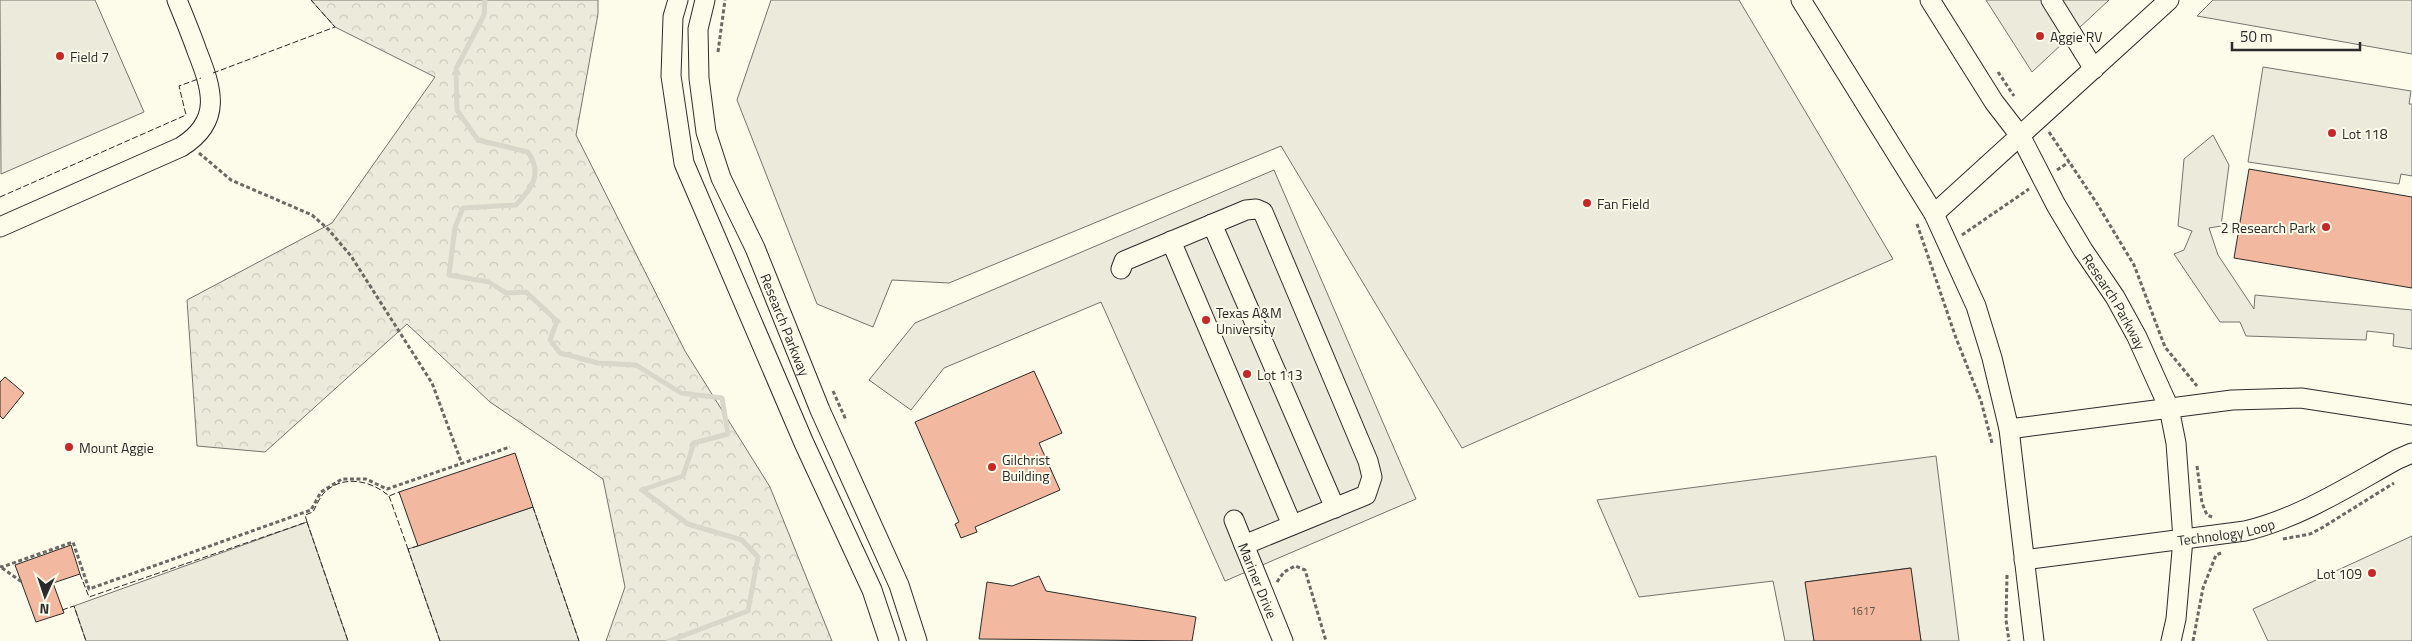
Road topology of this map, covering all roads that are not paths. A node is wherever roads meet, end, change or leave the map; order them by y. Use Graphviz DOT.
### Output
graph roads {
  1 [pos="177,0"];
  2 [pos="678,0"];
  3 [pos="705,0"];
  4 [pos="1801,0"];
  5 [pos="1930,0"];
  6 [pos="2051,0"];
  7 [pos="2169,0"];
  8 [pos="2094,69"];
  9 [pos="2021,137"];
  10 [pos="1934,214"];
  11 [pos="1212,224"];
  12 [pos="0,227"];
  13 [pos="1171,241"];
  14 [pos="1121,269"];
  15 [pos="2169,408"];
  16 [pos="2412,415"];
  17 [pos="839,429"];
  18 [pos="2009,429"];
  19 [pos="804,443"];
  20 [pos="2412,453"];
  21 [pos="1335,508"];
  22 [pos="1234,520"];
  23 [pos="1292,525"];
  24 [pos="2183,539"];
  25 [pos="1244,545"];
  26 [pos="2024,560"];
  27 [pos="889,641"];
  28 [pos="917,641"];
  29 [pos="1283,641"];
  30 [pos="2034,641"];
  31 [pos="2171,641"];
  1 -- 12 [label="street"];
  2 -- 19 [label="street, Research Parkway"];
  3 -- 17 [label="street, Research Parkway"];
  4 -- 10 [label="street"];
  5 -- 9 [label="street, Research Parkway"];
  6 -- 8 [label="street"];
  7 -- 8 [label="street"];
  8 -- 9 [label="street"];
  9 -- 10 [label="street"];
  9 -- 15 [label="street, Research Parkway"];
  10 -- 18 [label="street"];
  11 -- 13 [label="street"];
  11 -- 21 [label="street"];
  11 -- 21 [label="street"];
  13 -- 14 [label="street"];
  13 -- 23 [label="street"];
  15 -- 16 [label="street"];
  15 -- 18 [label="street"];
  15 -- 24 [label="street, Research Parkway"];
  17 -- 19 [label="street"];
  17 -- 28 [label="street, Research Parkway"];
  18 -- 26 [label="street"];
  19 -- 27 [label="street, Research Parkway"];
  20 -- 24 [label="street, Technology Loop"];
  21 -- 23 [label="street"];
  22 -- 25 [label="street, Mariner Drive"];
  23 -- 25 [label="street"];
  24 -- 26 [label="street, Technology Loop"];
  24 -- 31 [label="street, Research Parkway"];
  25 -- 29 [label="street, Mariner Drive"];
  26 -- 30 [label="street"];
}
